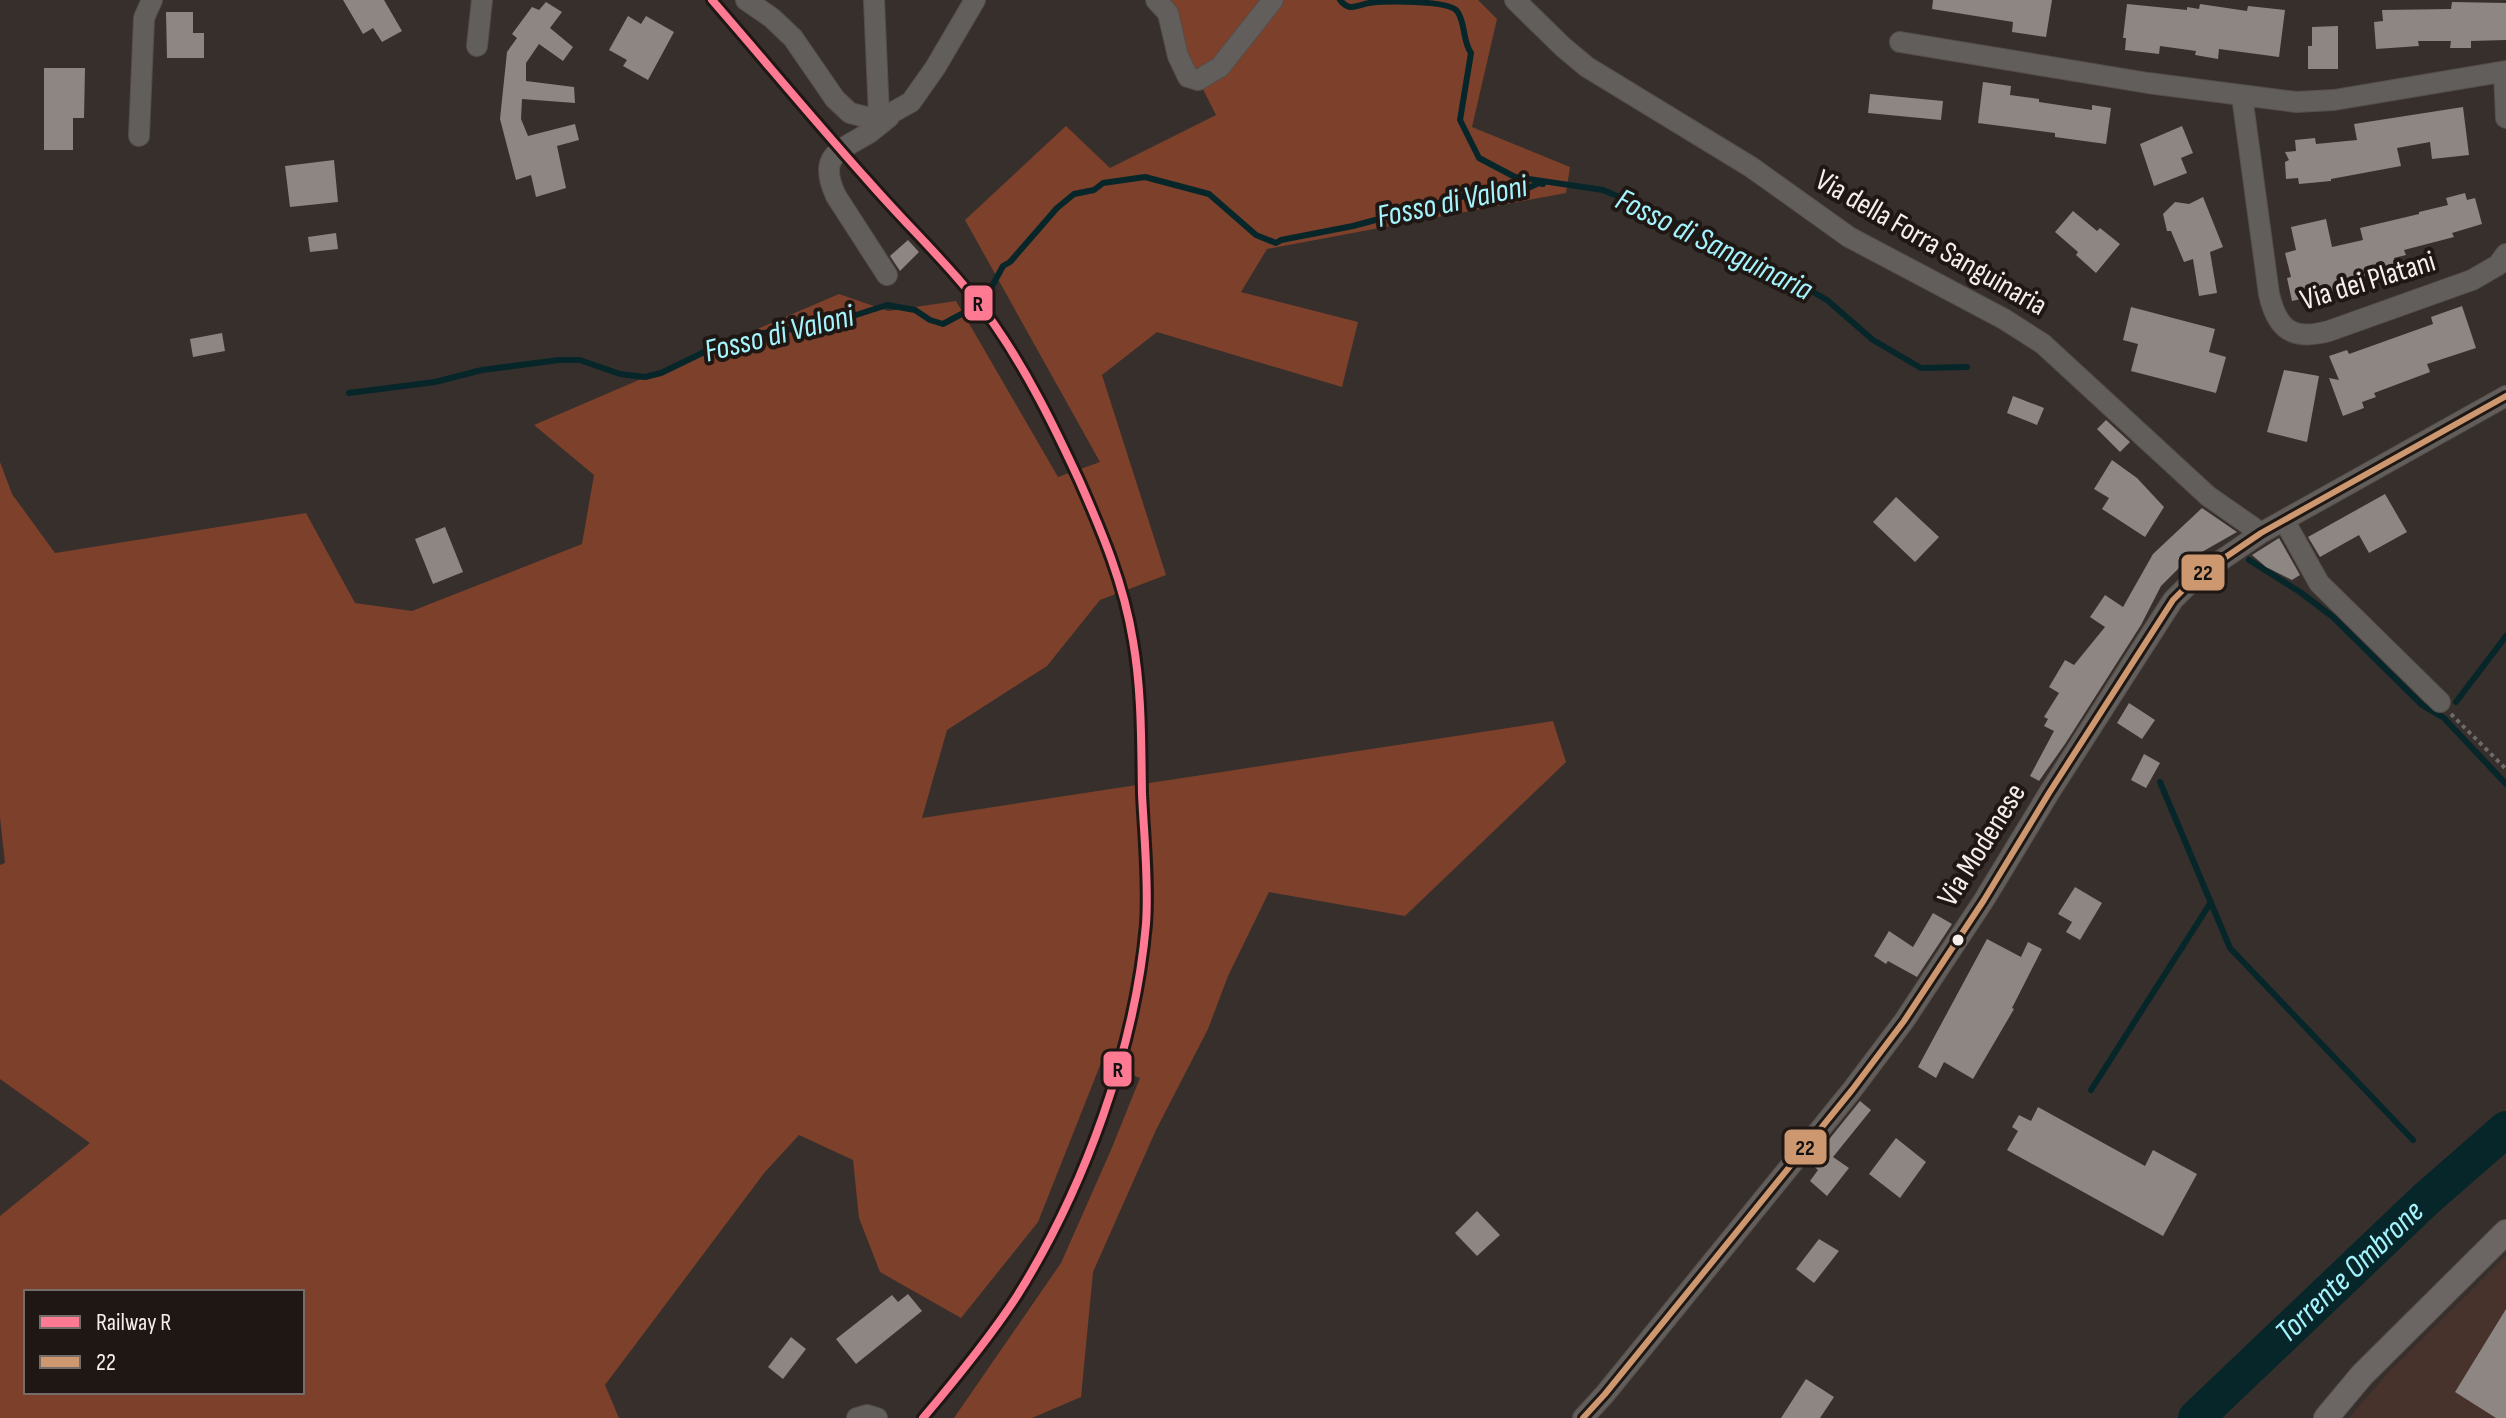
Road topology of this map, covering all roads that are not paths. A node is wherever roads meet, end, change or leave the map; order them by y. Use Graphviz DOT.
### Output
graph roads {
  1 [pos="152,0"];
  2 [pos="482,0"];
  3 [pos="746,0"];
  4 [pos="874,0"];
  5 [pos="975,0"];
  6 [pos="1156,0"];
  7 [pos="1273,0"];
  8 [pos="1515,0"];
  9 [pos="1900,42"];
  10 [pos="477,46"];
  11 [pos="2505,72"];
  12 [pos="2242,96"];
  13 [pos="884,116"];
  14 [pos="2506,118"];
  15 [pos="139,136"];
  16 [pos="2506,254"];
  17 [pos="887,275"];
  18 [pos="2506,396"];
  19 [pos="2284,520"];
  20 [pos="2261,533"];
  21 [pos="2440,702"];
  22 [pos="2506,1232"];
  23 [pos="857,1418"];
  24 [pos="877,1418"];
  25 [pos="1583,1418"];
  26 [pos="2326,1418"];
  1 -- 15 [label="street"];
  2 -- 10 [label="street"];
  3 -- 13 [label="street"];
  4 -- 13 [label="street"];
  5 -- 13 [label="street"];
  6 -- 7 [label="street"];
  8 -- 20 [label="street, Via della Forra Sanguinaria"];
  9 -- 12 [label="street"];
  11 -- 12 [label="street"];
  11 -- 14 [label="street"];
  12 -- 16 [label="street, Via dei Platani"];
  13 -- 17 [label="street"];
  18 -- 19 [label="street, Via Modenese"];
  19 -- 20 [label="street, Via Modenese"];
  19 -- 21 [label="street"];
  20 -- 25 [label="street, Via Modenese"];
  22 -- 26 [label="main road"];
  23 -- 24 [label="street"];
}
